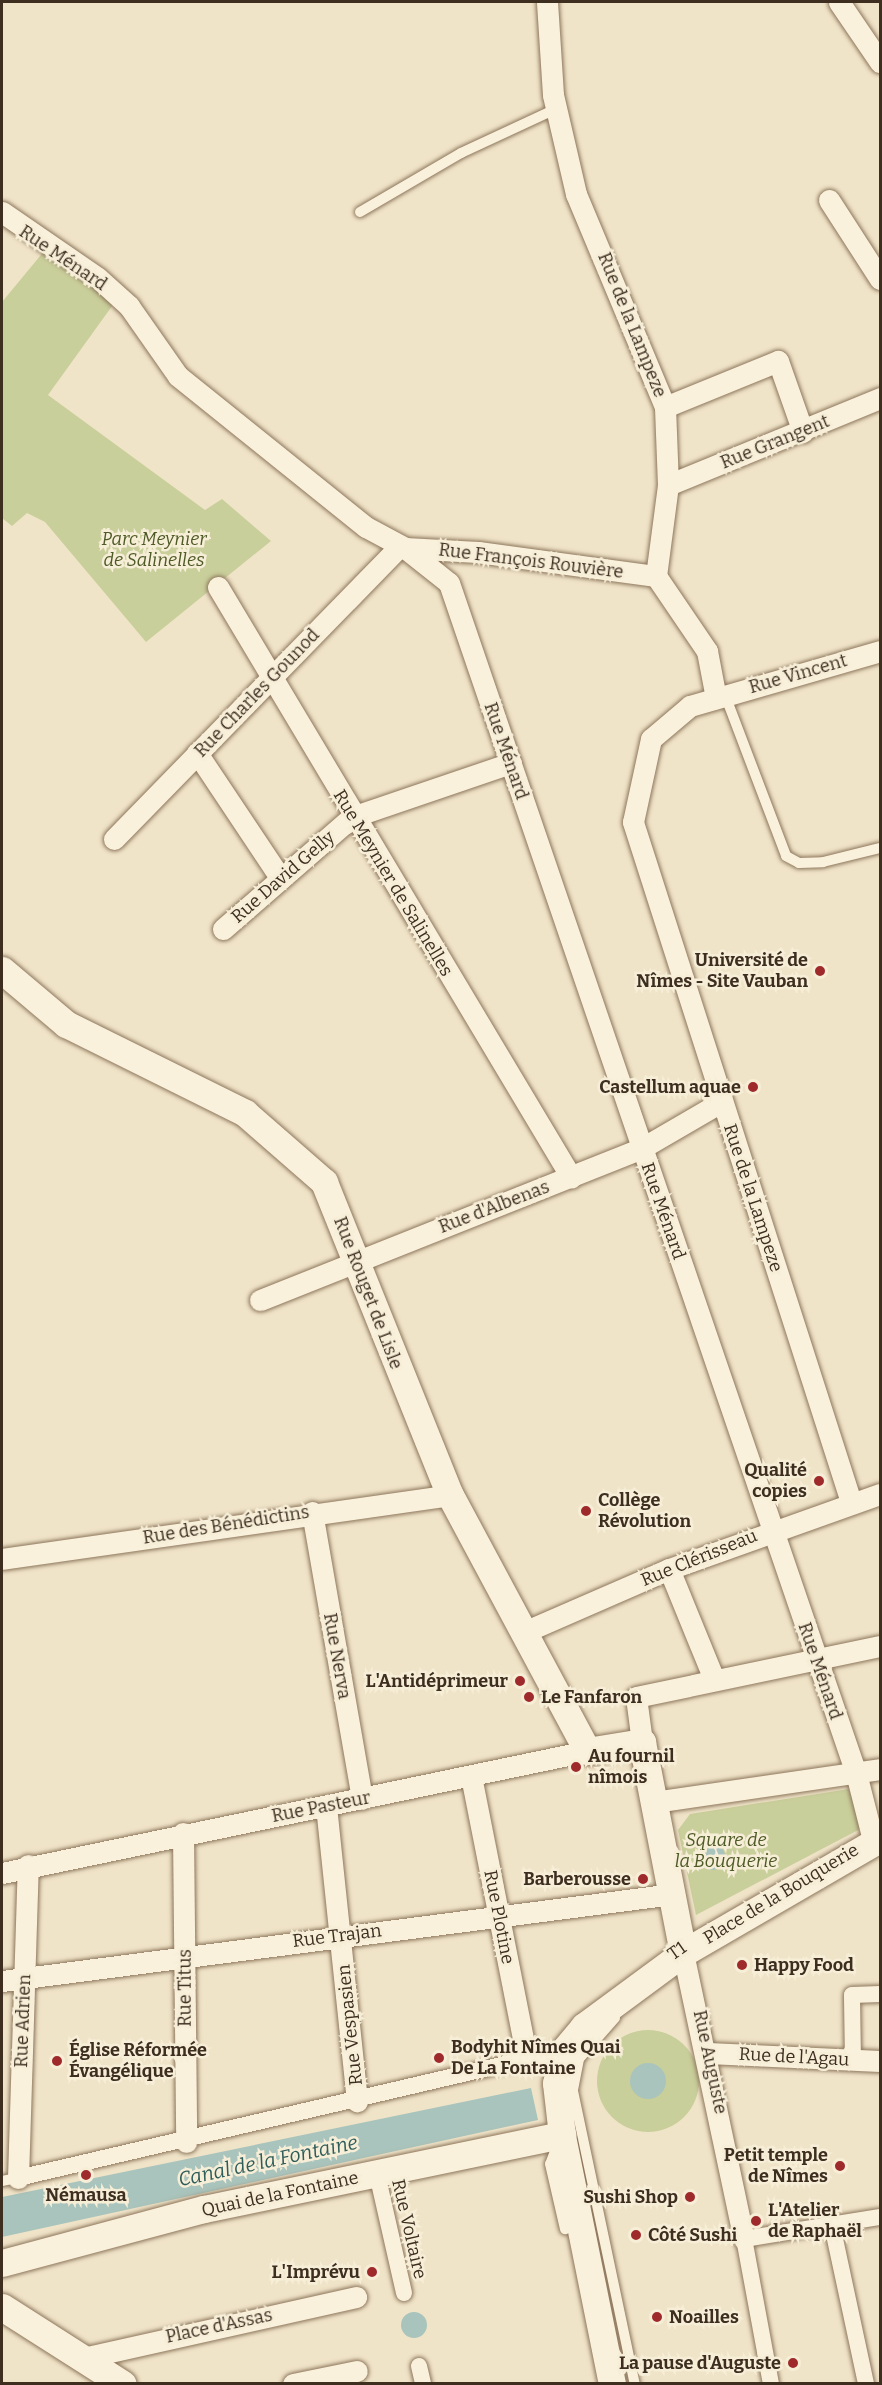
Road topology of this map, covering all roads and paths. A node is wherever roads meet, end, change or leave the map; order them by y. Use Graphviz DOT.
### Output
graph roads {
  1 [pos="547,2"];
  2 [pos="839,2"];
  3 [pos="880,62"];
  4 [pos="556,109"];
  5 [pos="829,200"];
  6 [pos="2,212"];
  7 [pos="360,212"];
  8 [pos="880,279"];
  9 [pos="880,398"];
  10 [pos="665,407"];
  11 [pos="803,432"];
  12 [pos="668,485"];
  13 [pos="402,547"];
  14 [pos="452,550"];
  15 [pos="656,576"];
  16 [pos="448,583"];
  17 [pos="218,586"];
  18 [pos="880,651"];
  19 [pos="270,678"];
  20 [pos="720,696"];
  21 [pos="197,753"];
  22 [pos="511,763"];
  23 [pos="352,817"];
  24 [pos="114,839"];
  25 [pos="880,848"];
  26 [pos="281,879"];
  27 [pos="223,929"];
  28 [pos="2,970"];
  29 [pos="722,1102"];
  30 [pos="642,1148"];
  31 [pos="571,1177"];
  32 [pos="355,1260"];
  33 [pos="260,1300"];
  34 [pos="450,1494"];
  35 [pos="880,1494"];
  36 [pos="851,1502"];
  37 [pos="312,1512"];
  38 [pos="771,1530"];
  39 [pos="2,1559"];
  40 [pos="669,1569"];
  41 [pos="522,1633"];
  42 [pos="880,1646"];
  43 [pos="814,1658"];
  44 [pos="712,1677"];
  45 [pos="642,1742"];
  46 [pos="587,1751"];
  47 [pos="880,1769"];
  48 [pos="856,1773"];
  49 [pos="471,1776"];
  50 [pos="362,1799"];
  51 [pos="654,1802"];
  52 [pos="326,1806"];
  53 [pos="183,1833"];
  54 [pos="878,1843"];
  55 [pos="28,1865"];
  56 [pos="2,1874"];
  57 [pos="673,1894"];
  58 [pos="499,1917"];
  59 [pos="341,1935"];
  60 [pos="185,1956"];
  61 [pos="685,1958"];
  62 [pos="24,1976"];
  63 [pos="2,1981"];
  64 [pos="880,1994"];
  65 [pos="708,2053"];
  66 [pos="527,2058"];
  67 [pos="561,2060"];
  68 [pos="853,2061"];
  69 [pos="880,2061"];
  70 [pos="357,2101"];
  71 [pos="572,2137"];
  72 [pos="186,2142"];
  73 [pos="377,2174"];
  74 [pos="10,2179"];
  75 [pos="880,2217"];
  76 [pos="832,2225"];
  77 [pos="565,2229"];
  78 [pos="744,2239"];
  79 [pos="2,2263"];
  80 [pos="404,2293"];
  81 [pos="356,2297"];
  82 [pos="2,2307"];
  83 [pos="83,2358"];
  84 [pos="419,2366"];
  85 [pos="357,2371"];
  86 [pos="123,2384"];
  87 [pos="293,2384"];
  88 [pos="423,2384"];
  89 [pos="612,2384"];
  90 [pos="635,2384"];
  91 [pos="771,2384"];
  92 [pos="866,2384"];
  1 -- 4 [label="street, Rue de la Lampeze"];
  2 -- 3 [label="street"];
  4 -- 7 [label="lane"];
  4 -- 10 [label="street, Rue de la Lampeze"];
  5 -- 8 [label="street"];
  6 -- 13 [label="street, Rue Ménard"];
  9 -- 11 [label="street, Rue Grangent"];
  10 -- 11 [label="street"];
  10 -- 12 [label="street, Rue de la Lampeze"];
  11 -- 12 [label="street, Rue Grangent"];
  12 -- 15 [label="street, Rue de la Lampeze"];
  13 -- 14 [label="street, Rue François Rouvière"];
  13 -- 16 [label="street, Rue Ménard"];
  13 -- 19 [label="street, Rue Charles Gounod"];
  14 -- 15 [label="street, Rue François Rouvière"];
  14 -- 16 [label="street, Rue Ménard"];
  15 -- 20 [label="street"];
  16 -- 22 [label="street, Rue Ménard"];
  17 -- 19 [label="street, Rue Meynier de Salinelles"];
  18 -- 20 [label="street, Rue Vincent"];
  19 -- 21 [label="street, Rue Charles Gounod"];
  19 -- 23 [label="street, Rue Meynier de Salinelles"];
  20 -- 25 [label="lane"];
  20 -- 29 [label="street, Rue de la Lampeze"];
  21 -- 24 [label="street, Rue Charles Gounod"];
  21 -- 26 [label="street"];
  22 -- 23 [label="street, Rue David Gelly"];
  22 -- 30 [label="street, Rue Ménard"];
  23 -- 26 [label="street, Rue David Gelly"];
  23 -- 31 [label="street, Rue Meynier de Salinelles"];
  26 -- 27 [label="street, Rue David Gelly"];
  28 -- 32 [label="street, Rue Rouget de Lisle"];
  29 -- 30 [label="street, Rue d'Albenas"];
  29 -- 36 [label="street, Rue de la Lampeze"];
  30 -- 31 [label="street, Rue d'Albenas"];
  30 -- 38 [label="street, Rue Ménard"];
  31 -- 32 [label="street, Rue d'Albenas"];
  32 -- 33 [label="street, Rue d'Albenas"];
  32 -- 34 [label="street, Rue Rouget de Lisle"];
  34 -- 37 [label="street, Rue des Bénédictins"];
  34 -- 41 [label="street, Rue Rouget de Lisle"];
  35 -- 36 [label="street, Rue Clérisseau"];
  36 -- 38 [label="street, Rue Clérisseau"];
  37 -- 39 [label="street, Rue des Bénédictins"];
  37 -- 50 [label="street, Rue Nerva"];
  38 -- 40 [label="street, Rue Clérisseau"];
  38 -- 43 [label="street, Rue Ménard"];
  40 -- 41 [label="street, Rue Clérisseau"];
  40 -- 44 [label="street"];
  41 -- 46 [label="street, Rue Rouget de Lisle"];
  42 -- 43 [label="street"];
  43 -- 44 [label="street"];
  43 -- 48 [label="street, Rue Ménard"];
  44 -- 45 [label="street"];
  45 -- 46 [label="street, Rue Pasteur"];
  45 -- 51 [label="street, Rue Auguste"];
  46 -- 49 [label="street, Rue Pasteur"];
  47 -- 48 [label="street"];
  48 -- 51 [label="street"];
  48 -- 54 [label="street, Rue Ménard"];
  49 -- 50 [label="street, Rue Pasteur"];
  49 -- 58 [label="street, Rue Plotine"];
  50 -- 52 [label="street, Rue Pasteur"];
  51 -- 57 [label="street, Rue Auguste"];
  52 -- 53 [label="street, Rue Pasteur"];
  52 -- 59 [label="street, Rue Vespasien"];
  53 -- 55 [label="street, Rue Pasteur"];
  53 -- 60 [label="street, Rue Titus"];
  54 -- 61 [label="street, Place de la Bouquerie"];
  55 -- 56 [label="street, Rue Pasteur"];
  55 -- 62 [label="street, Rue Adrien"];
  57 -- 58 [label="street, Rue Trajan"];
  57 -- 61 [label="street, Rue Auguste"];
  58 -- 59 [label="street, Rue Trajan"];
  58 -- 66 [label="street, Rue Plotine"];
  59 -- 60 [label="street, Rue Trajan"];
  59 -- 70 [label="street, Rue Vespasien"];
  60 -- 62 [label="street, Rue Trajan"];
  60 -- 72 [label="street, Rue Titus"];
  61 -- 65 [label="street, Rue Auguste"];
  61 -- 67 [label="street, Place de la Bouquerie"];
  61 -- 71 [label="lane, T1"];
  62 -- 63 [label="street, Rue Trajan"];
  62 -- 74 [label="street, Rue Adrien"];
  64 -- 68 [label="street"];
  65 -- 68 [label="street, Rue de l'Agau"];
  65 -- 78 [label="street, Rue Auguste"];
  66 -- 67 [label="lane"];
  66 -- 70 [label="street"];
  67 -- 71 [label="street"];
  68 -- 69 [label="street, Rue de l'Agau"];
  70 -- 72 [label="street"];
  71 -- 73 [label="street, Quai de la Fontaine"];
  71 -- 77 [label="lane"];
  71 -- 89 [label="street"];
  71 -- 90 [label="lane, T1"];
  72 -- 74 [label="street"];
  73 -- 79 [label="street, Quai de la Fontaine"];
  73 -- 80 [label="street, Rue Voltaire"];
  75 -- 76 [label="street"];
  76 -- 78 [label="street"];
  76 -- 92 [label="street"];
  78 -- 91 [label="street, Rue Auguste"];
  81 -- 83 [label="street, Place d'Assas"];
  82 -- 83 [label="street"];
  83 -- 86 [label="street"];
  84 -- 88 [label="street"];
  85 -- 87 [label="street"];
}
